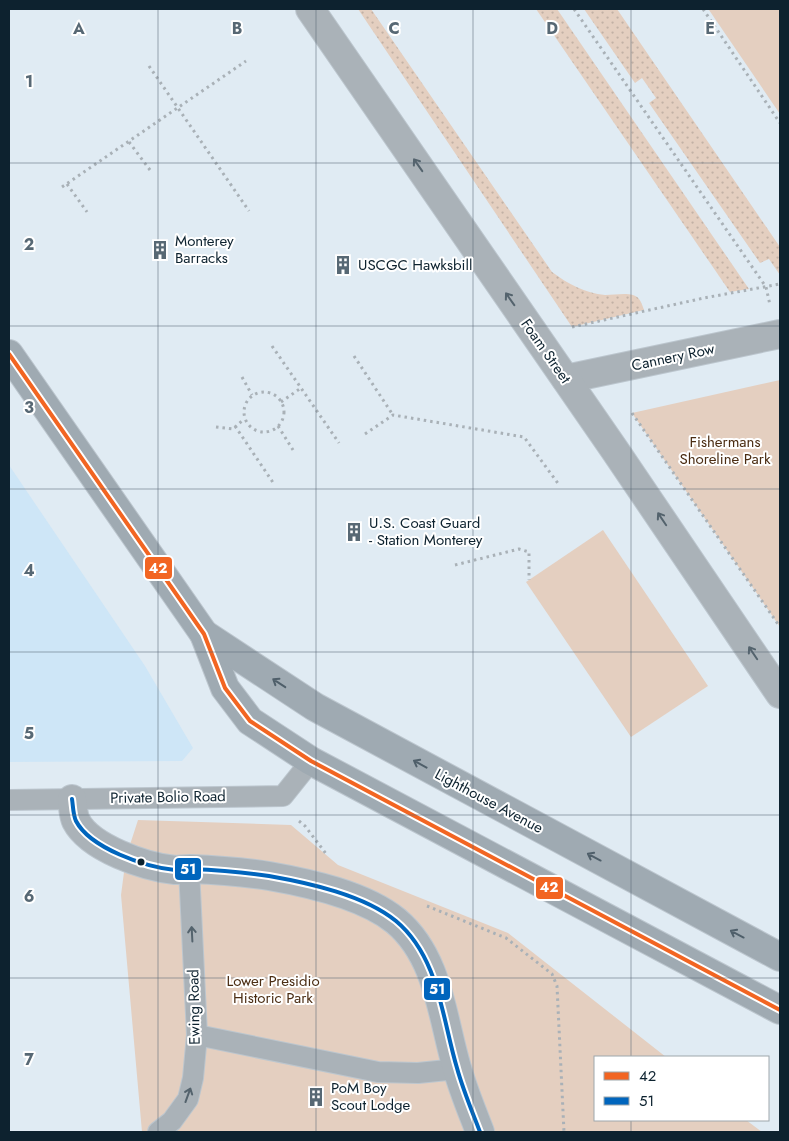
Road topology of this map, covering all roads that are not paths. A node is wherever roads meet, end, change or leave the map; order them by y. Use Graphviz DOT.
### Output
graph roads {
  1 [pos="310,9"];
  2 [pos="780,334"];
  3 [pos="9,354"];
  4 [pos="566,379"];
  5 [pos="204,634"];
  6 [pos="780,694"];
  7 [pos="312,761"];
  8 [pos="72,798"];
  9 [pos="9,800"];
  10 [pos="189,869"];
  11 [pos="780,958"];
  12 [pos="780,1010"];
  13 [pos="197,1035"];
  14 [pos="457,1069"];
  15 [pos="158,1132"];
  16 [pos="480,1132"];
  4 -- 1 [label="street, Foam Street, one-way"];
  2 -- 4 [label="street, Cannery Row"];
  3 -- 5 [label="main road, Lighthouse Avenue"];
  6 -- 4 [label="street, Foam Street, one-way"];
  5 -- 7 [label="main road, Lighthouse Avenue"];
  11 -- 5 [label="main road, Lighthouse Avenue, one-way"];
  7 -- 8 [label="lane, Private Bolio Road"];
  7 -- 12 [label="main road, Lighthouse Avenue"];
  8 -- 9 [label="lane, Private Bolio Road"];
  8 -- 10 [label="street"];
  13 -- 10 [label="lane, Ewing Road, one-way"];
  10 -- 14 [label="street"];
  13 -- 14 [label="lane"];
  15 -- 13 [label="lane, Ewing Road, one-way"];
  14 -- 16 [label="street"];
}
